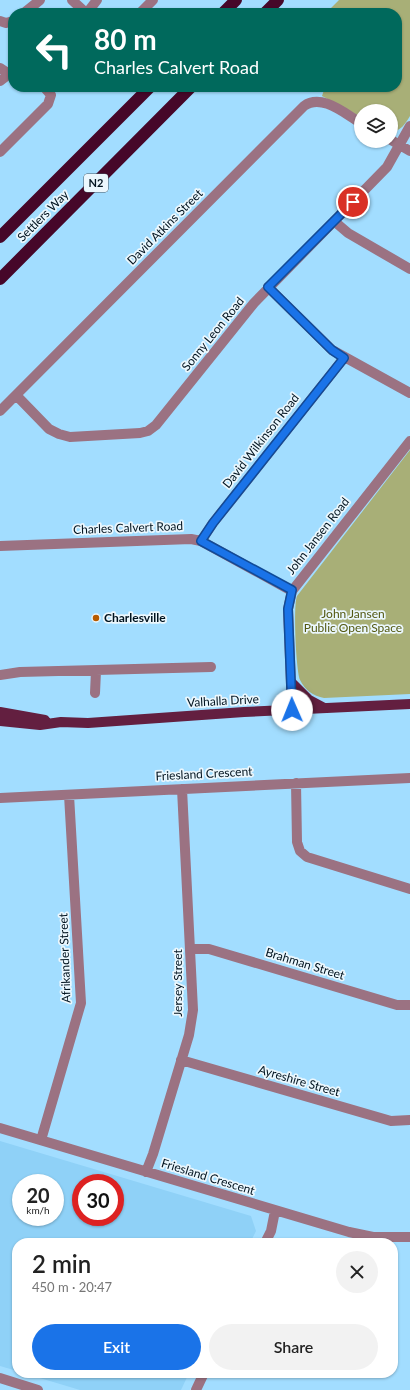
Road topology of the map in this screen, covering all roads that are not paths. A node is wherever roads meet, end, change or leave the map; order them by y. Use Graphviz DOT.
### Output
graph roads {
  1 [pos="40,0"];
  2 [pos="72,0"];
  3 [pos="97,0"];
  4 [pos="153,0"];
  5 [pos="236,0"];
  6 [pos="277,0"];
  7 [pos="30,8"];
  8 [pos="81,8"];
  9 [pos="90,8"];
  10 [pos="145,8"];
  11 [pos="229,8"];
  12 [pos="270,8"];
  13 [pos="48,92"];
  14 [pos="145,92"];
  15 [pos="186,92"];
  16 [pos="354,119"];
  17 [pos="410,126"];
  18 [pos="398,140"];
  19 [pos="398,145"];
  20 [pos="393,148"];
  21 [pos="410,151"];
  22 [pos="0,152"];
  23 [pos="334,221"];
  24 [pos="0,237"];
  25 [pos="410,269"];
  26 [pos="0,279"];
  27 [pos="268,287"];
  28 [pos="344,358"];
  29 [pos="410,393"];
  30 [pos="16,395"];
  31 [pos="0,411"];
  32 [pos="410,441"];
  33 [pos="201,541"];
  34 [pos="0,546"];
  35 [pos="292,590"];
  36 [pos="212,668"];
  37 [pos="96,671"];
  38 [pos="0,675"];
  39 [pos="292,682"];
  40 [pos="96,692"];
  41 [pos="410,704"];
  42 [pos="325,709"];
  43 [pos="292,710"];
  44 [pos="0,712"];
  45 [pos="0,721"];
  46 [pos="62,722"];
  47 [pos="410,778"];
  48 [pos="296,783"];
  49 [pos="182,788"];
  50 [pos="70,795"];
  51 [pos="0,798"];
  52 [pos="410,889"];
  53 [pos="191,949"];
  54 [pos="410,1005"];
  55 [pos="181,1060"];
  56 [pos="410,1120"];
  57 [pos="0,1128"];
  58 [pos="41,1140"];
  59 [pos="146,1172"];
  60 [pos="275,1211"];
  61 [pos="410,1237"];
  62 [pos="268,1238"];
  63 [pos="0,1378"];
  64 [pos="202,1378"];
  65 [pos="38,1390"];
  66 [pos="196,1390"];
  1 -- 7 [label="street"];
  2 -- 8 [label="street"];
  3 -- 9 [label="street"];
  4 -- 10 [label="street"];
  5 -- 11 [label="highway"];
  6 -- 12 [label="highway"];
  13 -- 22 [label="street"];
  14 -- 24 [label="highway, Settlers Way / N2"];
  15 -- 26 [label="highway, Settlers Way / N2"];
  16 -- 30 [label="street, David Atkins Street"];
  17 -- 18 [label="street, Sonny Leon Road"];
  19 -- 21 [label="street"];
  20 -- 23 [label="street, Sonny Leon Road"];
  23 -- 25 [label="street"];
  23 -- 27 [label="street, Sonny Leon Road"];
  27 -- 28 [label="street"];
  27 -- 30 [label="street, Sonny Leon Road"];
  28 -- 29 [label="street"];
  28 -- 33 [label="street, David Wilkinson Road"];
  30 -- 31 [label="street, David Atkins Street"];
  32 -- 35 [label="street, John Jansen Road"];
  33 -- 34 [label="street, Charles Calvert Road"];
  33 -- 35 [label="street, Charles Calvert Road"];
  35 -- 39 [label="street, John Jansen Road"];
  36 -- 37 [label="street"];
  37 -- 38 [label="street"];
  37 -- 40 [label="street"];
  39 -- 42 [label="main road"];
  39 -- 43 [label="street, John Jansen Road"];
  41 -- 42 [label="main road, Valhalla Drive"];
  42 -- 43 [label="main road, Valhalla Drive"];
  43 -- 46 [label="main road, Valhalla Drive"];
  44 -- 46 [label="main road, Valhalla Drive"];
  45 -- 46 [label="main road, Valhalla Drive"];
  47 -- 48 [label="street, Friesland Crescent"];
  48 -- 49 [label="street, Friesland Crescent"];
  48 -- 52 [label="street"];
  49 -- 50 [label="street, Friesland Crescent"];
  49 -- 53 [label="street, Jersey Street"];
  50 -- 51 [label="street, Friesland Crescent"];
  50 -- 58 [label="street, Afrikander Street"];
  53 -- 54 [label="street, Brahman Street"];
  53 -- 55 [label="street, Jersey Street"];
  55 -- 56 [label="street, Ayreshire Street"];
  55 -- 59 [label="street, Jersey Street"];
  57 -- 58 [label="street, Friesland Crescent"];
  58 -- 59 [label="street, Friesland Crescent"];
  59 -- 60 [label="street, Friesland Crescent"];
  60 -- 61 [label="street, Friesland Crescent"];
  60 -- 62 [label="street"];
  63 -- 65 [label="street"];
  64 -- 66 [label="street"];
}
